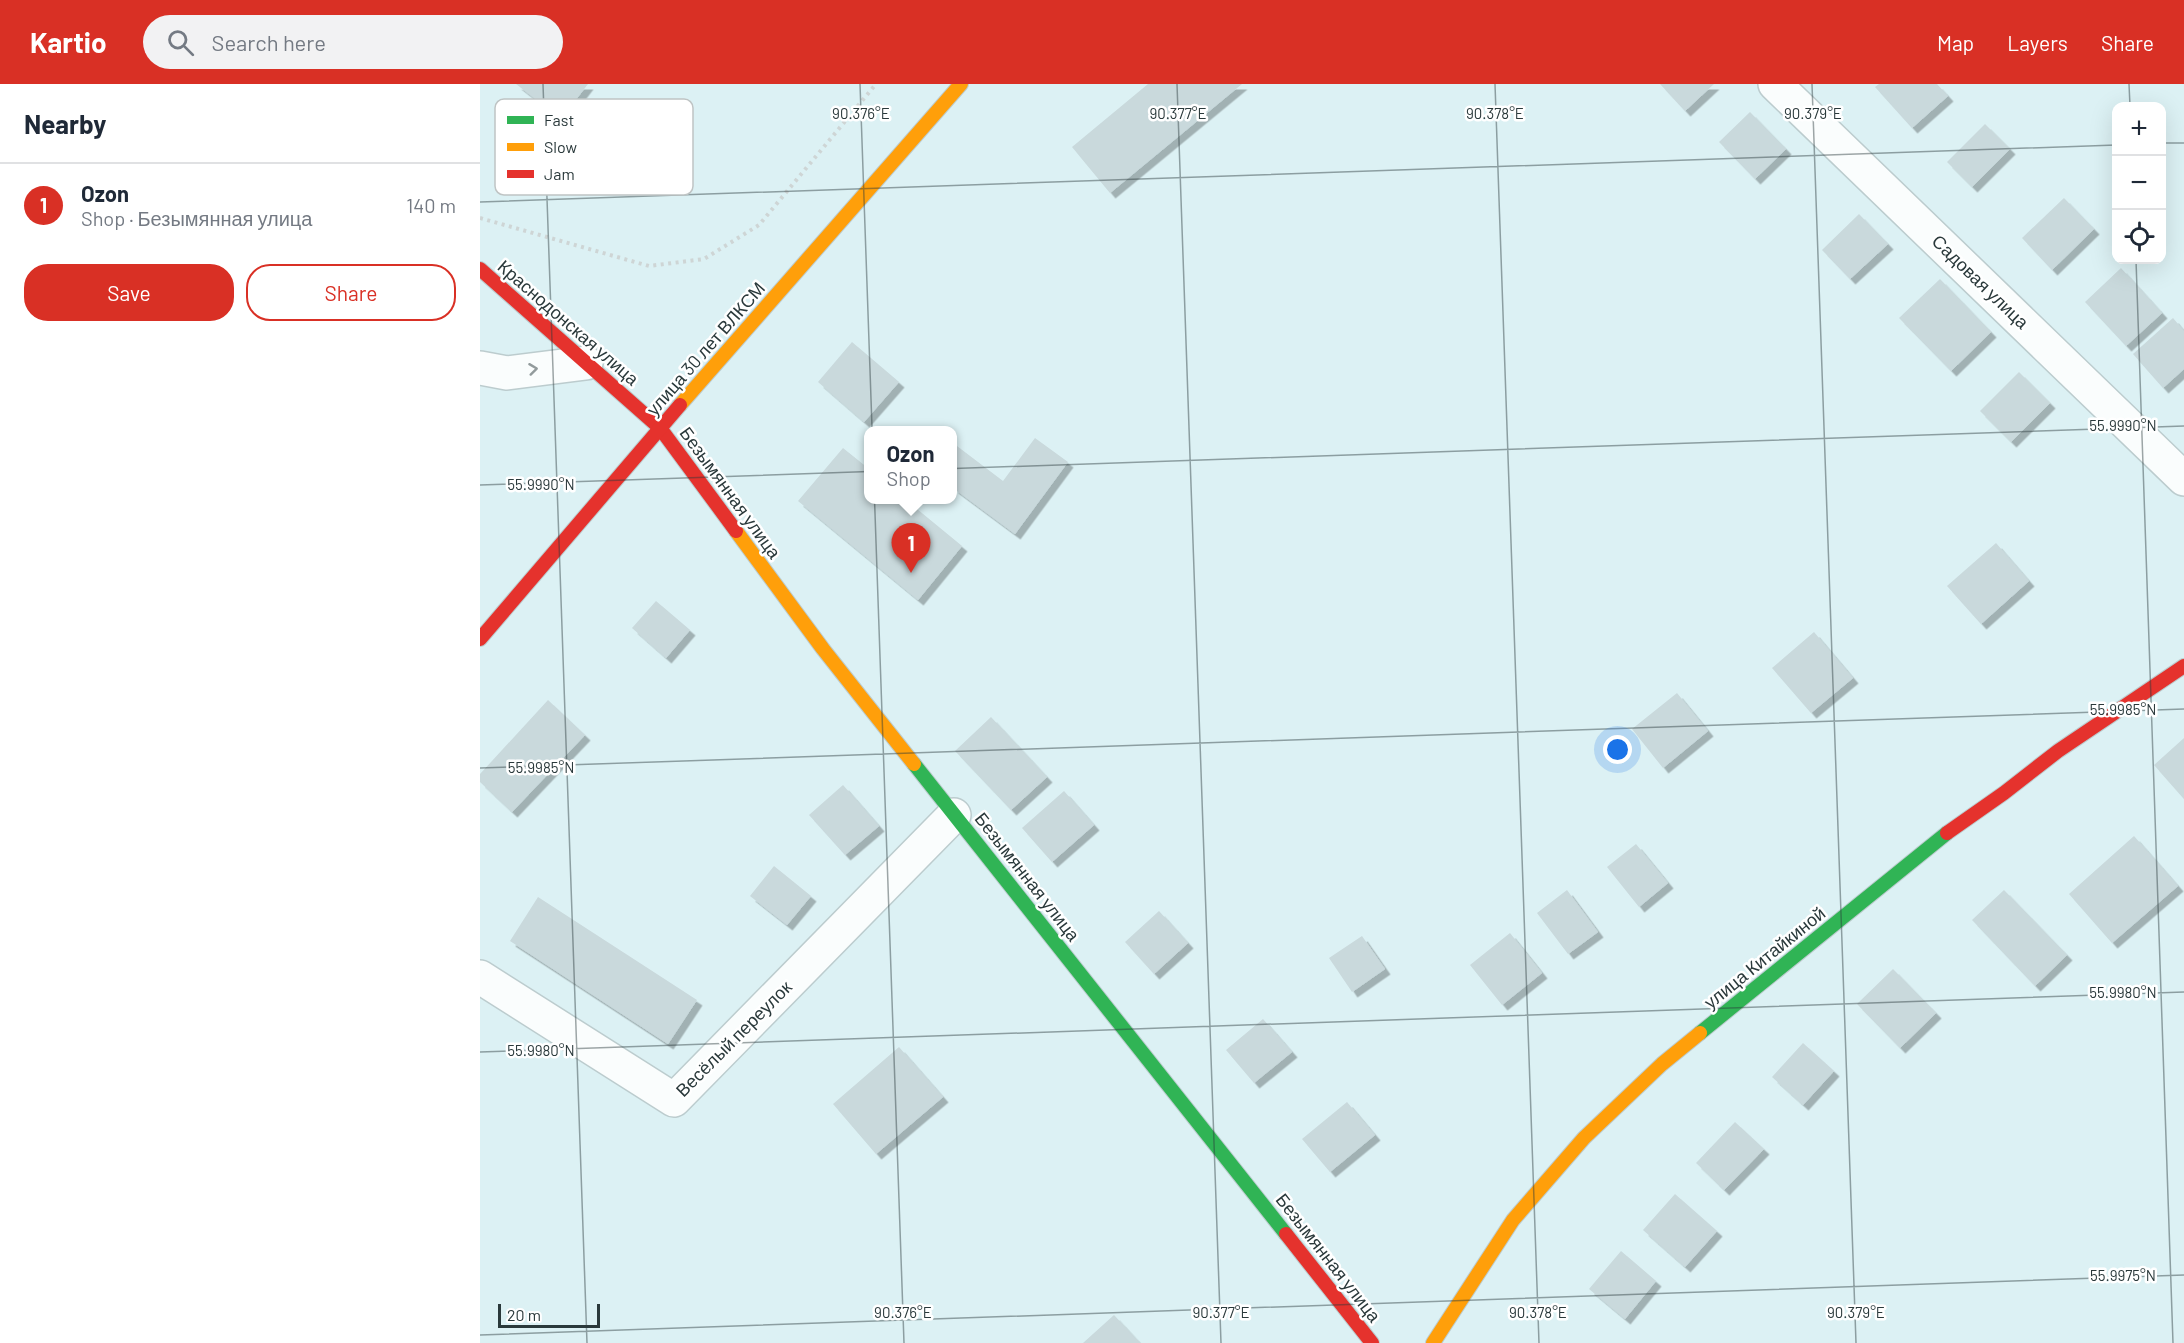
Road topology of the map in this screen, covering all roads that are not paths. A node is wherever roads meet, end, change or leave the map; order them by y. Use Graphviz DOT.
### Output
graph roads {
  1 [pos="961,84"];
  2 [pos="1775,84"];
  3 [pos="480,269"];
  4 [pos="586,363"];
  5 [pos="480,368"];
  6 [pos="660,428"];
  7 [pos="2184,479"];
  8 [pos="480,639"];
  9 [pos="2184,666"];
  10 [pos="954,815"];
  11 [pos="480,977"];
  12 [pos="1372,1343"];
  13 [pos="1433,1343"];
  1 -- 6 [label="street, улица 30 лет ВЛКСМ"];
  2 -- 7 [label="street, Садовая улица"];
  3 -- 4 [label="street, Краснодонская улица"];
  5 -- 4 [label="street, one-way"];
  4 -- 6 [label="street, Краснодонская улица"];
  6 -- 8 [label="street, улица 30 лет ВЛКСМ"];
  6 -- 10 [label="street, Безымянная улица"];
  9 -- 13 [label="street, улица Китайкиной"];
  10 -- 11 [label="street, Весёлый переулок"];
  10 -- 12 [label="street, Безымянная улица"];
}
